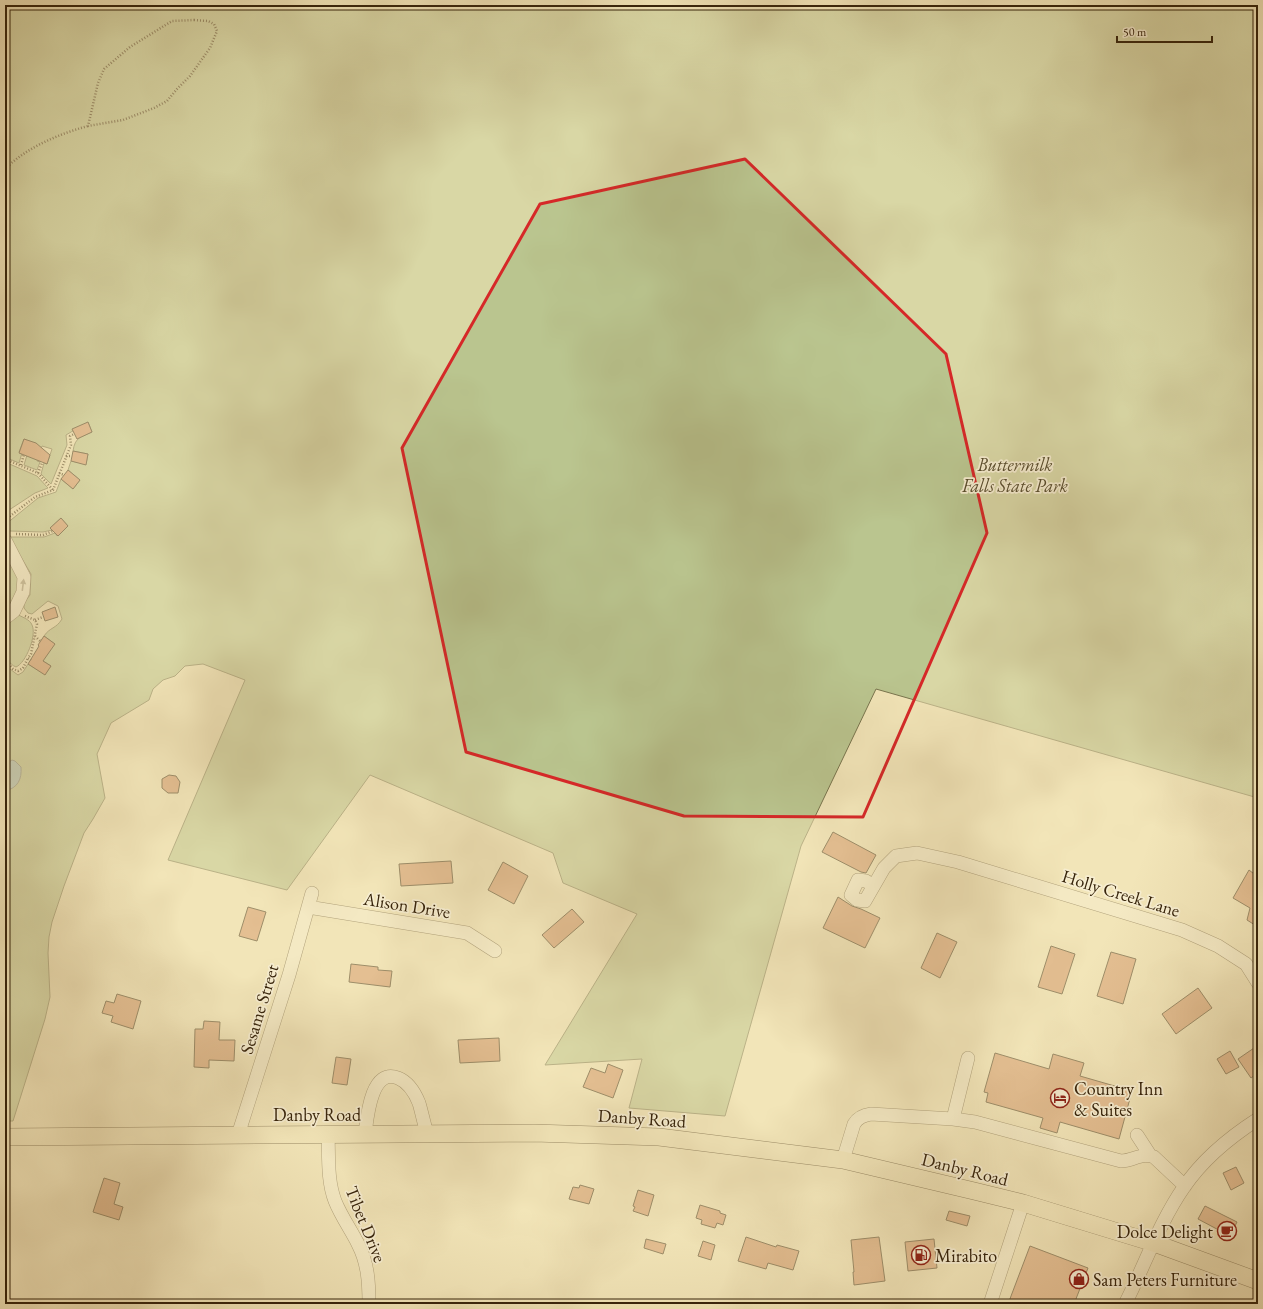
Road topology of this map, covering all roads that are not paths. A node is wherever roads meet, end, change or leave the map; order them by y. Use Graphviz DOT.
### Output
graph roads {
  1 [pos="8,537"];
  2 [pos="10,614"];
  3 [pos="873,886"];
  4 [pos="312,893"];
  5 [pos="308,907"];
  6 [pos="495,951"];
  7 [pos="1258,983"];
  8 [pos="968,1058"];
  9 [pos="953,1119"];
  10 [pos="1258,1119"];
  11 [pos="328,1134"];
  12 [pos="365,1134"];
  13 [pos="427,1134"];
  14 [pos="238,1135"];
  15 [pos="1137,1135"];
  16 [pos="5,1137"];
  17 [pos="1150,1155"];
  18 [pos="843,1160"];
  19 [pos="1185,1186"];
  20 [pos="1023,1203"];
  21 [pos="1154,1243"];
  22 [pos="1258,1280"];
  23 [pos="369,1304"];
  24 [pos="990,1304"];
  25 [pos="1125,1304"];
  2 -- 1 [label="street, one-way"];
  3 -- 7 [label="street, Holly Creek Lane"];
  4 -- 5 [label="street, Sesame Street"];
  5 -- 6 [label="street, Alison Drive"];
  5 -- 14 [label="street, Sesame Street"];
  8 -- 9 [label="street"];
  9 -- 17 [label="street"];
  9 -- 18 [label="street"];
  10 -- 19 [label="street"];
  11 -- 12 [label="main road, Danby Road"];
  11 -- 14 [label="main road, Danby Road"];
  11 -- 23 [label="street, Tibet Drive"];
  12 -- 13 [label="main road, Danby Road"];
  12 -- 13 [label="street"];
  13 -- 18 [label="main road, Danby Road"];
  14 -- 16 [label="main road, Danby Road"];
  15 -- 17 [label="street"];
  17 -- 19 [label="street"];
  18 -- 20 [label="main road, Danby Road"];
  19 -- 21 [label="street"];
  20 -- 21 [label="main road, Danby Road"];
  20 -- 24 [label="street"];
  21 -- 22 [label="main road, Danby Road"];
  21 -- 25 [label="street"];
}
